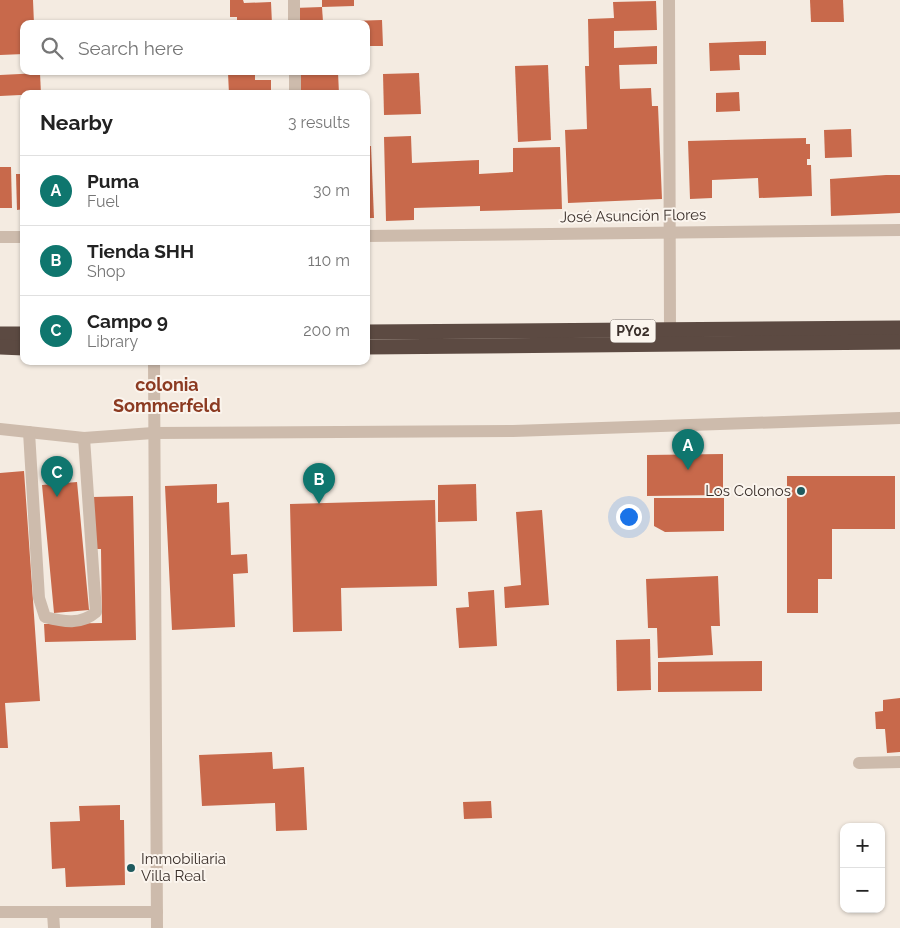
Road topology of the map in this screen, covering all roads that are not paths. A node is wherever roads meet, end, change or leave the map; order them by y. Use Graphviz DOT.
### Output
graph roads {
  1 [pos="294,0"];
  2 [pos="669,0"];
  3 [pos="294,20"];
  4 [pos="295,75"];
  5 [pos="295,90"];
  6 [pos="900,230"];
  7 [pos="671,232"];
  8 [pos="370,236"];
  9 [pos="0,237"];
  10 [pos="20,237"];
  11 [pos="900,328"];
  12 [pos="670,330"];
  13 [pos="370,332"];
  14 [pos="0,334"];
  15 [pos="20,334"];
  16 [pos="900,342"];
  17 [pos="370,347"];
  18 [pos="0,348"];
  19 [pos="20,348"];
  20 [pos="154,365"];
  21 [pos="900,418"];
  22 [pos="0,429"];
  23 [pos="29,432"];
  24 [pos="153,433"];
  25 [pos="84,438"];
  26 [pos="900,762"];
  27 [pos="859,763"];
  28 [pos="0,912"];
  29 [pos="157,912"];
  30 [pos="54,913"];
  31 [pos="54,928"];
  32 [pos="157,928"];
  1 -- 3 [label="street"];
  2 -- 7 [label="street"];
  4 -- 5 [label="street"];
  6 -- 7 [label="street, José Asunción Flores"];
  7 -- 8 [label="street, José Asunción Flores"];
  7 -- 12 [label="street"];
  9 -- 10 [label="street"];
  11 -- 12 [label="highway, PY02"];
  12 -- 13 [label="highway, PY02"];
  14 -- 15 [label="highway"];
  16 -- 17 [label="highway, PY02"];
  18 -- 19 [label="highway"];
  20 -- 24 [label="street"];
  21 -- 24 [label="street"];
  22 -- 23 [label="street"];
  23 -- 25 [label="street"];
  23 -- 25 [label="street"];
  24 -- 25 [label="street"];
  24 -- 29 [label="street"];
  26 -- 27 [label="street"];
  28 -- 30 [label="street"];
  29 -- 30 [label="street"];
  29 -- 32 [label="street"];
  30 -- 31 [label="street"];
}
